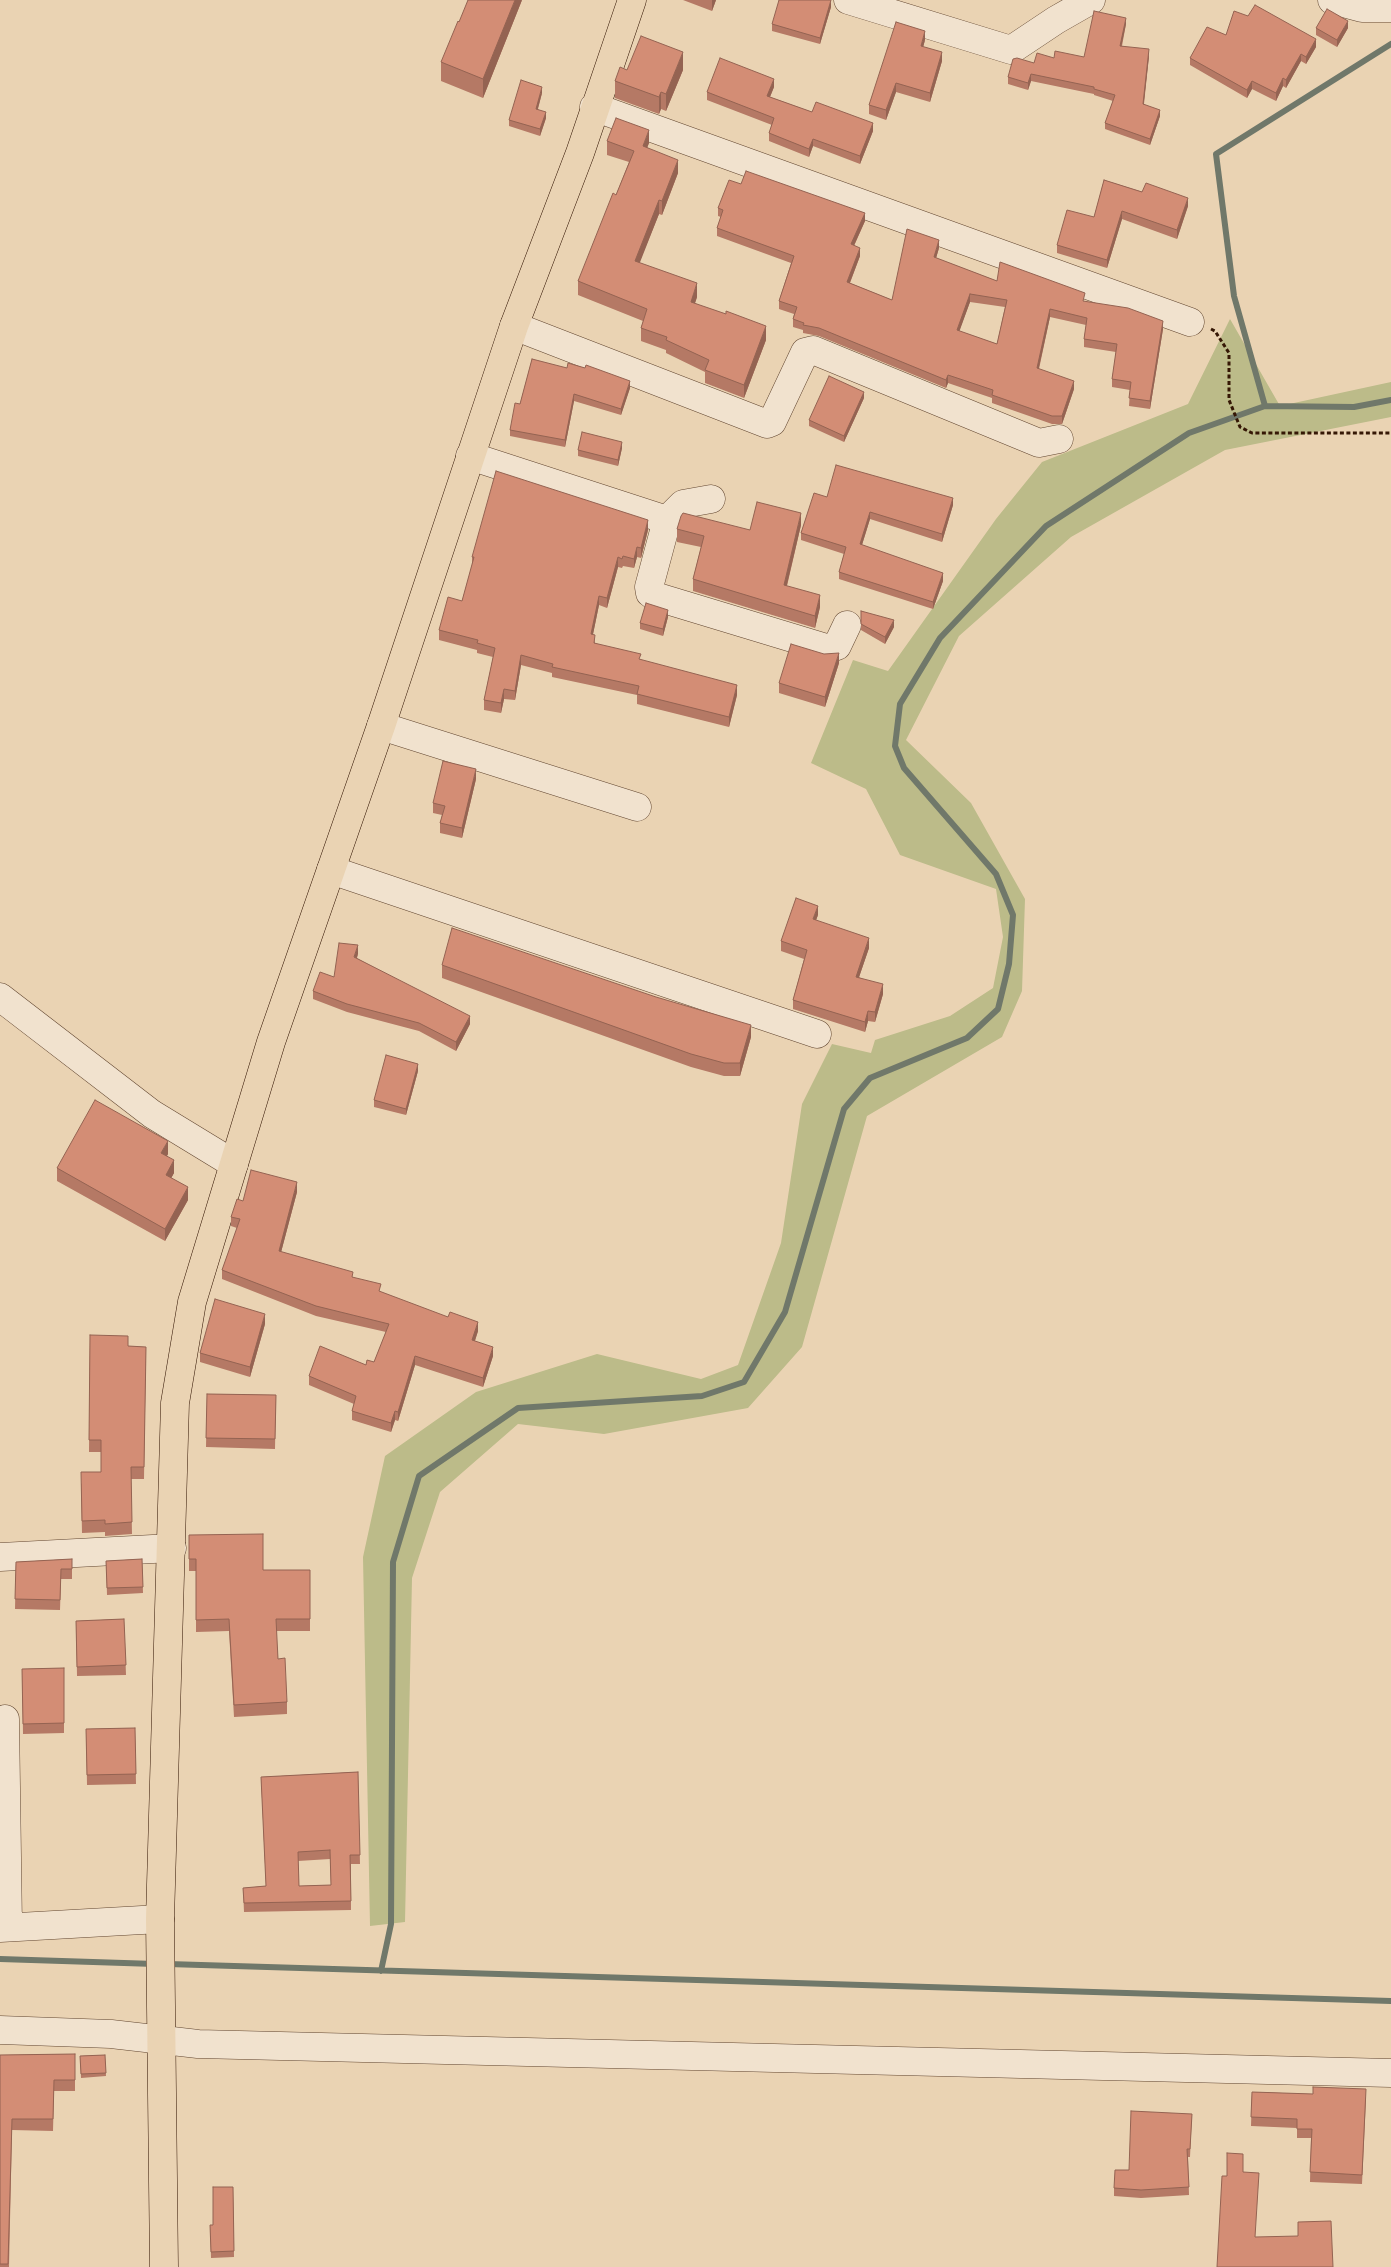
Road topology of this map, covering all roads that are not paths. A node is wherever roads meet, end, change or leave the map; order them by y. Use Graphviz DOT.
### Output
graph roads {
  1 [pos="632,0"];
  2 [pos="848,0"];
  3 [pos="1091,0"];
  4 [pos="1332,0"];
  5 [pos="1391,8"];
  6 [pos="594,108"];
  7 [pos="1190,322"];
  8 [pos="514,326"];
  9 [pos="1060,439"];
  10 [pos="470,456"];
  11 [pos="711,499"];
  12 [pos="667,520"];
  13 [pos="846,625"];
  14 [pos="381,726"];
  15 [pos="637,807"];
  16 [pos="331,870"];
  17 [pos="0,998"];
  18 [pos="817,1034"];
  19 [pos="234,1164"];
  20 [pos="172,1548"];
  21 [pos="0,1557"];
  22 [pos="4,1719"];
  23 [pos="160,1924"];
  24 [pos="4,1928"];
  25 [pos="161,2028"];
  26 [pos="0,2030"];
  27 [pos="1391,2073"];
  28 [pos="164,2267"];
  1 -- 6 [label="main road"];
  2 -- 3 [label="street"];
  4 -- 5 [label="street"];
  6 -- 7 [label="street"];
  6 -- 8 [label="main road"];
  8 -- 9 [label="street"];
  8 -- 10 [label="main road"];
  10 -- 12 [label="street"];
  10 -- 14 [label="main road"];
  11 -- 12 [label="street"];
  12 -- 13 [label="street"];
  14 -- 15 [label="street"];
  14 -- 16 [label="main road"];
  16 -- 18 [label="street"];
  16 -- 19 [label="main road"];
  17 -- 19 [label="street"];
  19 -- 20 [label="main road"];
  20 -- 21 [label="street"];
  20 -- 23 [label="main road"];
  22 -- 24 [label="street"];
  23 -- 24 [label="street"];
  23 -- 25 [label="main road"];
  25 -- 26 [label="street"];
  25 -- 27 [label="street"];
  25 -- 28 [label="main road"];
}
